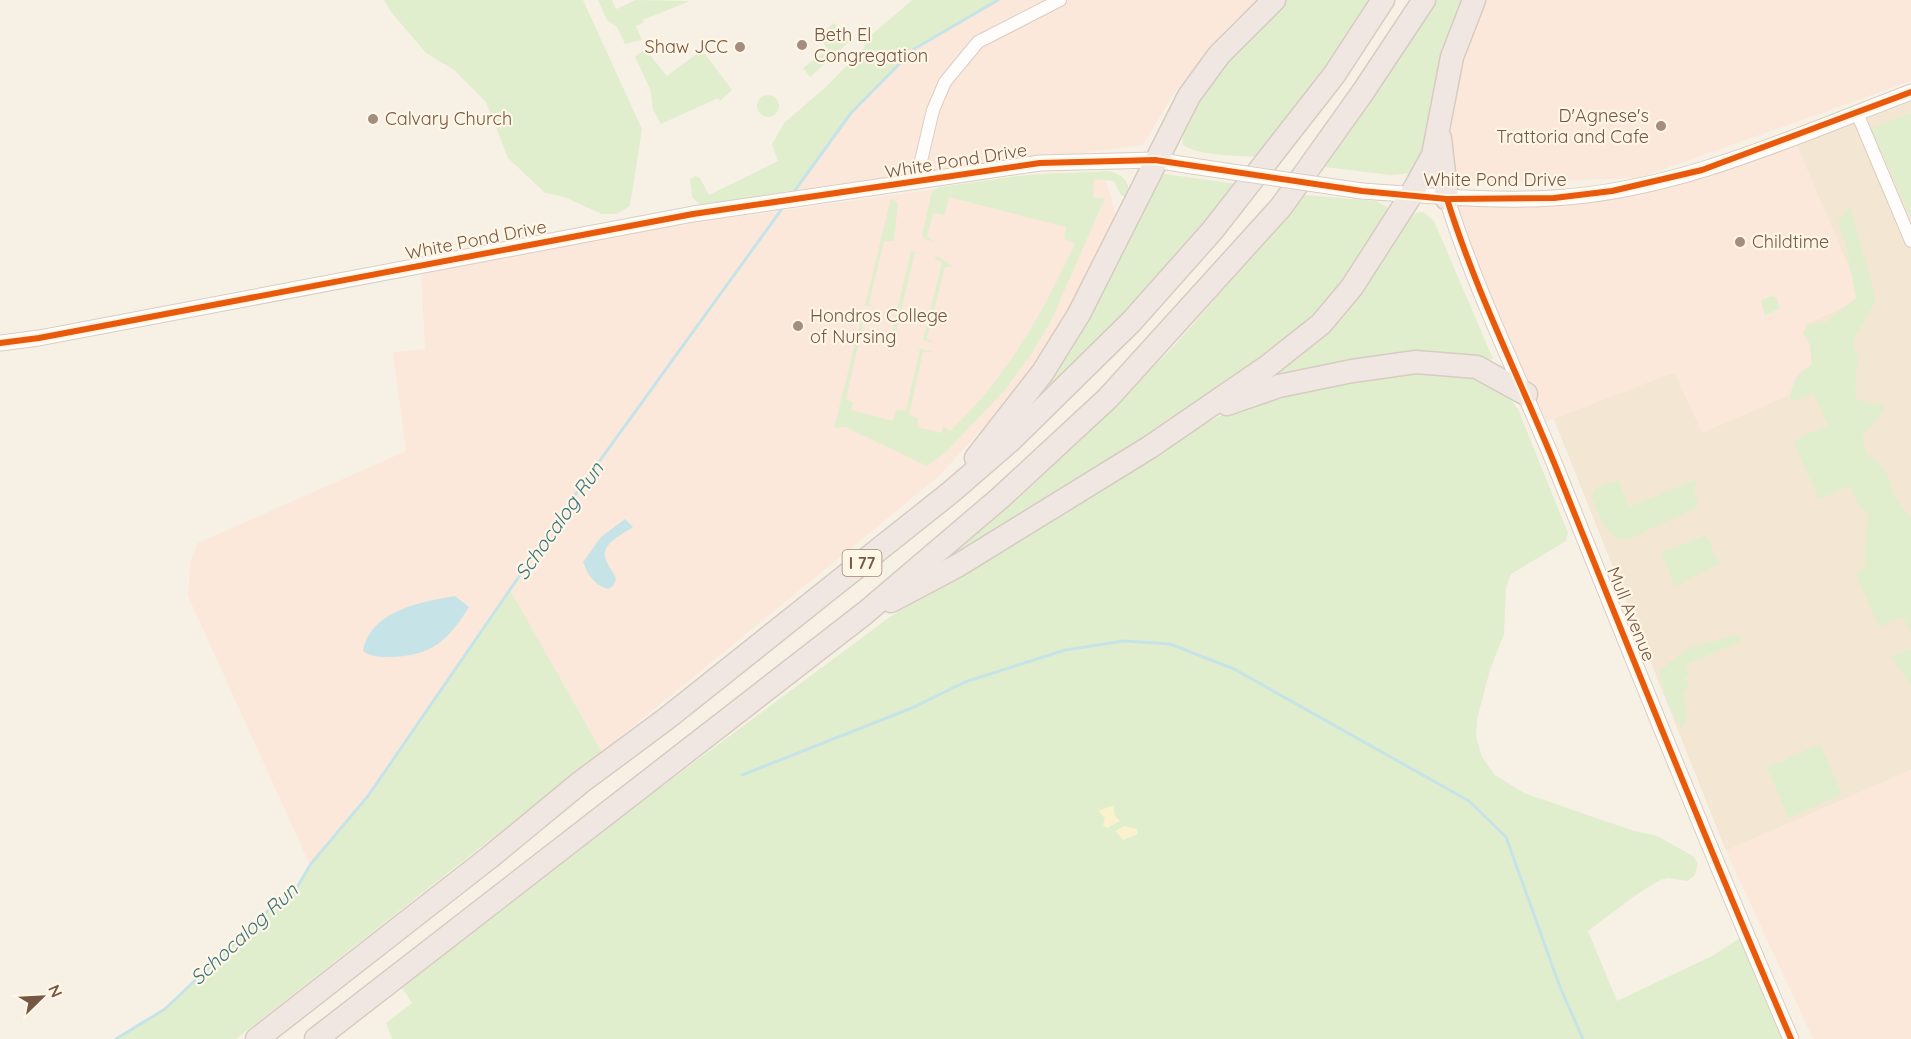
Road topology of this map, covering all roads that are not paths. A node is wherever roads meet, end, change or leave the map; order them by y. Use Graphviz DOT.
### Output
graph roads {
  1 [pos="1060,0"];
  2 [pos="1274,0"];
  3 [pos="1383,0"];
  4 [pos="1424,0"];
  5 [pos="1474,0"];
  6 [pos="1911,92"];
  7 [pos="1857,113"];
  8 [pos="1440,120"];
  9 [pos="1155,160"];
  10 [pos="916,182"];
  11 [pos="1411,195"];
  12 [pos="1447,199"];
  13 [pos="1911,241"];
  14 [pos="0,344"];
  15 [pos="1526,394"];
  16 [pos="1203,412"];
  17 [pos="951,492"];
  18 [pos="865,613"];
  19 [pos="257,1039"];
  20 [pos="316,1039"];
  21 [pos="1791,1039"];
  1 -- 10 [label="street"];
  2 -- 9 [label="highway"];
  3 -- 17 [label="highway, I 77"];
  4 -- 18 [label="highway, I 77"];
  5 -- 8 [label="highway"];
  6 -- 7 [label="street, White Pond Drive"];
  7 -- 12 [label="street, White Pond Drive"];
  7 -- 13 [label="street"];
  8 -- 11 [label="highway"];
  8 -- 12 [label="highway"];
  9 -- 10 [label="street, White Pond Drive"];
  9 -- 11 [label="street, White Pond Drive, bridge"];
  9 -- 17 [label="highway"];
  10 -- 14 [label="street, White Pond Drive"];
  11 -- 12 [label="street, White Pond Drive"];
  11 -- 16 [label="highway"];
  12 -- 15 [label="street, Mull Avenue"];
  15 -- 16 [label="highway"];
  15 -- 21 [label="street, Mull Avenue"];
  16 -- 18 [label="highway"];
  17 -- 19 [label="highway, I 77"];
  18 -- 20 [label="highway, I 77"];
}
